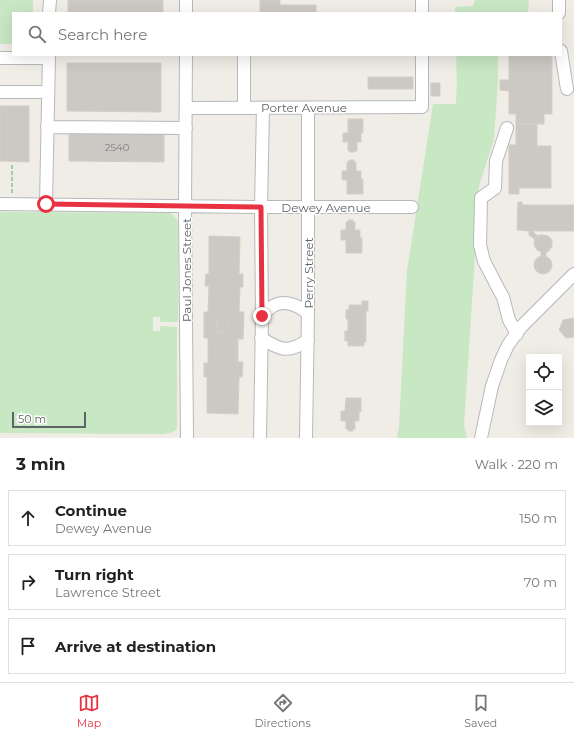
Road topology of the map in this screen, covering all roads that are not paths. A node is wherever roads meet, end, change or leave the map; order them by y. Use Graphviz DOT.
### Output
graph roads {
  1 [pos="50,0"];
  2 [pos="186,0"];
  3 [pos="422,0"];
  4 [pos="559,0"];
  5 [pos="50,12"];
  6 [pos="186,12"];
  7 [pos="422,12"];
  8 [pos="559,12"];
  9 [pos="186,56"];
  10 [pos="244,56"];
  11 [pos="422,56"];
  12 [pos="562,56"];
  13 [pos="49,57"];
  14 [pos="0,58"];
  15 [pos="567,89"];
  16 [pos="0,92"];
  17 [pos="48,92"];
  18 [pos="186,108"];
  19 [pos="244,108"];
  20 [pos="263,108"];
  21 [pos="308,108"];
  22 [pos="47,126"];
  23 [pos="186,128"];
  24 [pos="507,128"];
  25 [pos="6,204"];
  26 [pos="46,204"];
  27 [pos="185,206"];
  28 [pos="261,207"];
  29 [pos="307,207"];
  30 [pos="412,207"];
  31 [pos="574,274"];
  32 [pos="308,314"];
  33 [pos="262,316"];
  34 [pos="516,334"];
  35 [pos="261,338"];
  36 [pos="308,340"];
  37 [pos="187,438"];
  38 [pos="260,438"];
  39 [pos="306,438"];
  40 [pos="481,438"];
  1 -- 5 [label="street"];
  2 -- 6 [label="street"];
  3 -- 7 [label="street"];
  4 -- 8 [label="street"];
  9 -- 18 [label="street, Paul Jones Street"];
  10 -- 19 [label="street"];
  11 -- 21 [label="street, Porter Avenue"];
  12 -- 15 [label="street"];
  13 -- 14 [label="street"];
  13 -- 17 [label="street"];
  16 -- 17 [label="street"];
  17 -- 22 [label="street"];
  18 -- 19 [label="street, Porter Avenue"];
  18 -- 23 [label="street, Paul Jones Street"];
  19 -- 20 [label="street, Porter Avenue"];
  20 -- 21 [label="street, Porter Avenue"];
  20 -- 28 [label="street"];
  21 -- 29 [label="street, Perry Street"];
  22 -- 23 [label="street"];
  22 -- 26 [label="street"];
  23 -- 27 [label="street, Paul Jones Street"];
  24 -- 34 [label="street"];
  25 -- 26 [label="street, Dewey Avenue"];
  26 -- 27 [label="street, Dewey Avenue"];
  27 -- 28 [label="street, Dewey Avenue"];
  27 -- 37 [label="street, Paul Jones Street"];
  28 -- 29 [label="street, Dewey Avenue"];
  28 -- 33 [label="street"];
  29 -- 30 [label="street, Dewey Avenue"];
  29 -- 32 [label="street, Perry Street"];
  31 -- 34 [label="street"];
  32 -- 33 [label="street"];
  32 -- 36 [label="street, Perry Street"];
  33 -- 35 [label="street"];
  34 -- 40 [label="street"];
  35 -- 36 [label="street"];
  35 -- 38 [label="street"];
  36 -- 39 [label="street, Perry Street"];
}
